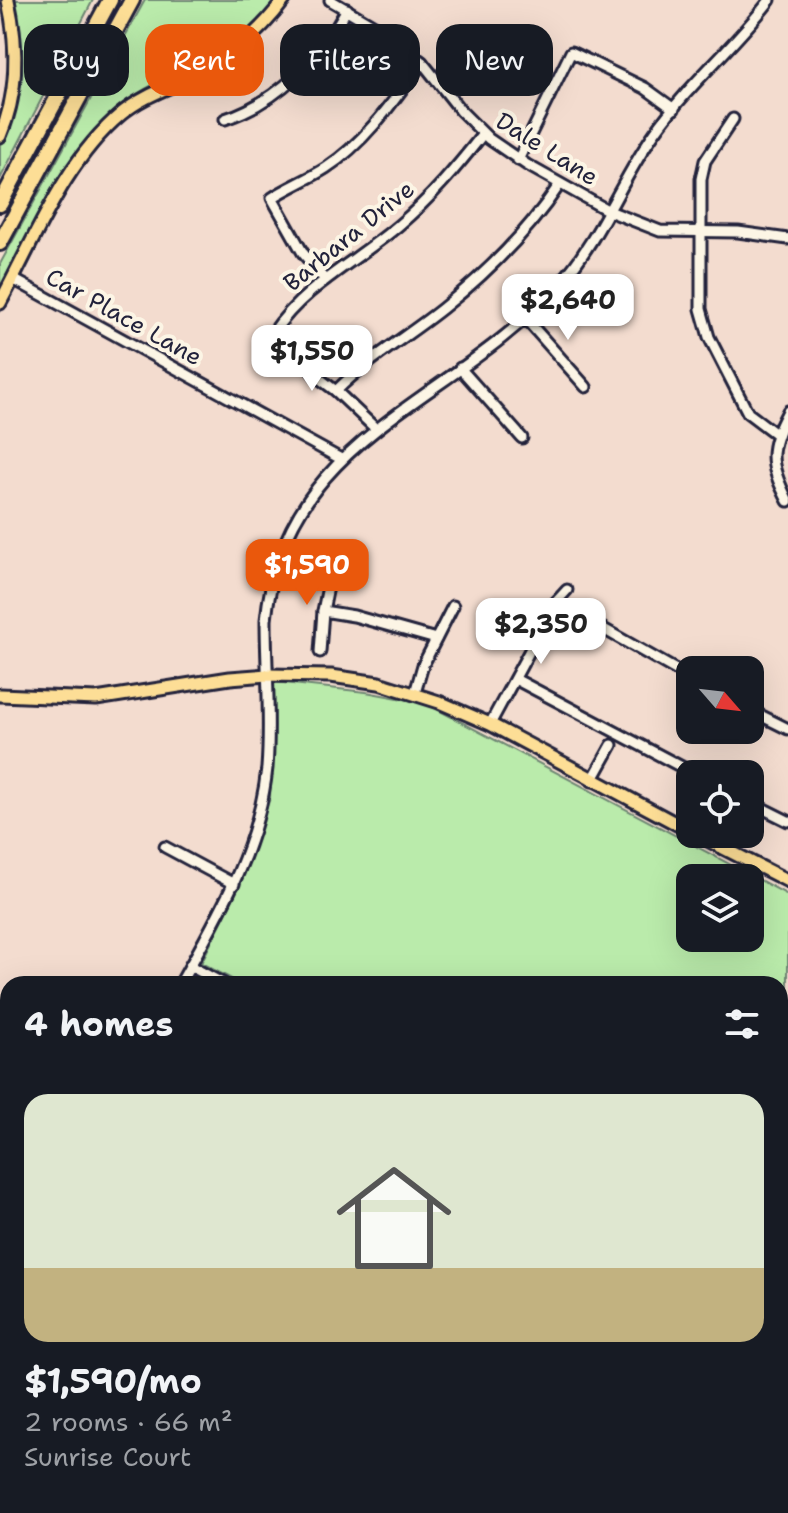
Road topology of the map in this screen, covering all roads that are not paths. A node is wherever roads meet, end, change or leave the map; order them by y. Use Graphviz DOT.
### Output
graph roads {
  1 [pos="8,0"];
  2 [pos="99,0"];
  3 [pos="110,0"];
  4 [pos="284,0"];
  5 [pos="330,0"];
  6 [pos="770,0"];
  7 [pos="131,4"];
  8 [pos="347,9"];
  9 [pos="422,62"];
  10 [pos="674,109"];
  11 [pos="225,119"];
  12 [pos="733,119"];
  13 [pos="41,124"];
  14 [pos="483,134"];
  15 [pos="0,136"];
  16 [pos="518,160"];
  17 [pos="560,184"];
  18 [pos="0,204"];
  19 [pos="609,211"];
  20 [pos="700,230"];
  21 [pos="787,236"];
  22 [pos="0,243"];
  23 [pos="13,279"];
  24 [pos="325,280"];
  25 [pos="0,303"];
  26 [pos="525,318"];
  27 [pos="460,368"];
  28 [pos="586,387"];
  29 [pos="336,391"];
  30 [pos="788,411"];
  31 [pos="376,429"];
  32 [pos="776,434"];
  33 [pos="522,438"];
  34 [pos="341,459"];
  35 [pos="788,501"];
  36 [pos="332,567"];
  37 [pos="567,590"];
  38 [pos="556,602"];
  39 [pos="453,606"];
  40 [pos="323,611"];
  41 [pos="436,639"];
  42 [pos="320,652"];
  43 [pos="676,670"];
  44 [pos="267,675"];
  45 [pos="515,679"];
  46 [pos="415,693"];
  47 [pos="0,695"];
  48 [pos="764,717"];
  49 [pos="490,724"];
  50 [pos="788,729"];
  51 [pos="612,745"];
  52 [pos="676,764"];
  53 [pos="592,781"];
  54 [pos="764,809"];
  55 [pos="788,821"];
  56 [pos="676,824"];
  57 [pos="165,847"];
  58 [pos="723,848"];
  59 [pos="788,881"];
  60 [pos="234,884"];
  61 [pos="190,966"];
  62 [pos="184,976"];
  63 [pos="209,976"];
  1 -- 15 [label="main road"];
  2 -- 13 [label="highway"];
  3 -- 13 [label="highway"];
  4 -- 23 [label="main road"];
  5 -- 8 [label="street, Dale Lane"];
  6 -- 10 [label="street"];
  7 -- 22 [label="highway"];
  8 -- 9 [label="street, Dale Lane"];
  8 -- 11 [label="street"];
  9 -- 14 [label="street, Dale Lane"];
  9 -- 24 [label="street"];
  10 -- 16 [label="street"];
  10 -- 19 [label="street"];
  12 -- 20 [label="street"];
  13 -- 18 [label="highway"];
  14 -- 16 [label="street, Dale Lane"];
  14 -- 24 [label="street, Barbara Drive"];
  16 -- 17 [label="street, Dale Lane"];
  17 -- 19 [label="street, Dale Lane"];
  17 -- 29 [label="street"];
  19 -- 20 [label="street, Dale Lane"];
  19 -- 26 [label="street"];
  20 -- 21 [label="street, Dale Lane"];
  20 -- 32 [label="street"];
  23 -- 25 [label="main road"];
  23 -- 34 [label="street, Car Place Lane"];
  24 -- 29 [label="street, Barbara Drive"];
  26 -- 27 [label="street"];
  26 -- 28 [label="street"];
  27 -- 31 [label="street"];
  27 -- 33 [label="street"];
  29 -- 31 [label="street"];
  30 -- 32 [label="street"];
  31 -- 34 [label="street"];
  32 -- 35 [label="street"];
  34 -- 44 [label="street"];
  36 -- 40 [label="street"];
  37 -- 38 [label="street"];
  38 -- 43 [label="street"];
  38 -- 45 [label="street"];
  39 -- 41 [label="street"];
  40 -- 41 [label="street"];
  40 -- 42 [label="street"];
  41 -- 46 [label="street"];
  44 -- 46 [label="main road"];
  44 -- 47 [label="main road"];
  44 -- 60 [label="street"];
  45 -- 49 [label="street"];
  45 -- 52 [label="street"];
  46 -- 49 [label="main road"];
  48 -- 50 [label="street"];
  49 -- 53 [label="main road"];
  51 -- 53 [label="street"];
  53 -- 56 [label="main road"];
  54 -- 55 [label="street"];
  57 -- 60 [label="street"];
  58 -- 59 [label="main road"];
  60 -- 61 [label="street"];
  61 -- 62 [label="street"];
  61 -- 63 [label="street"];
}
